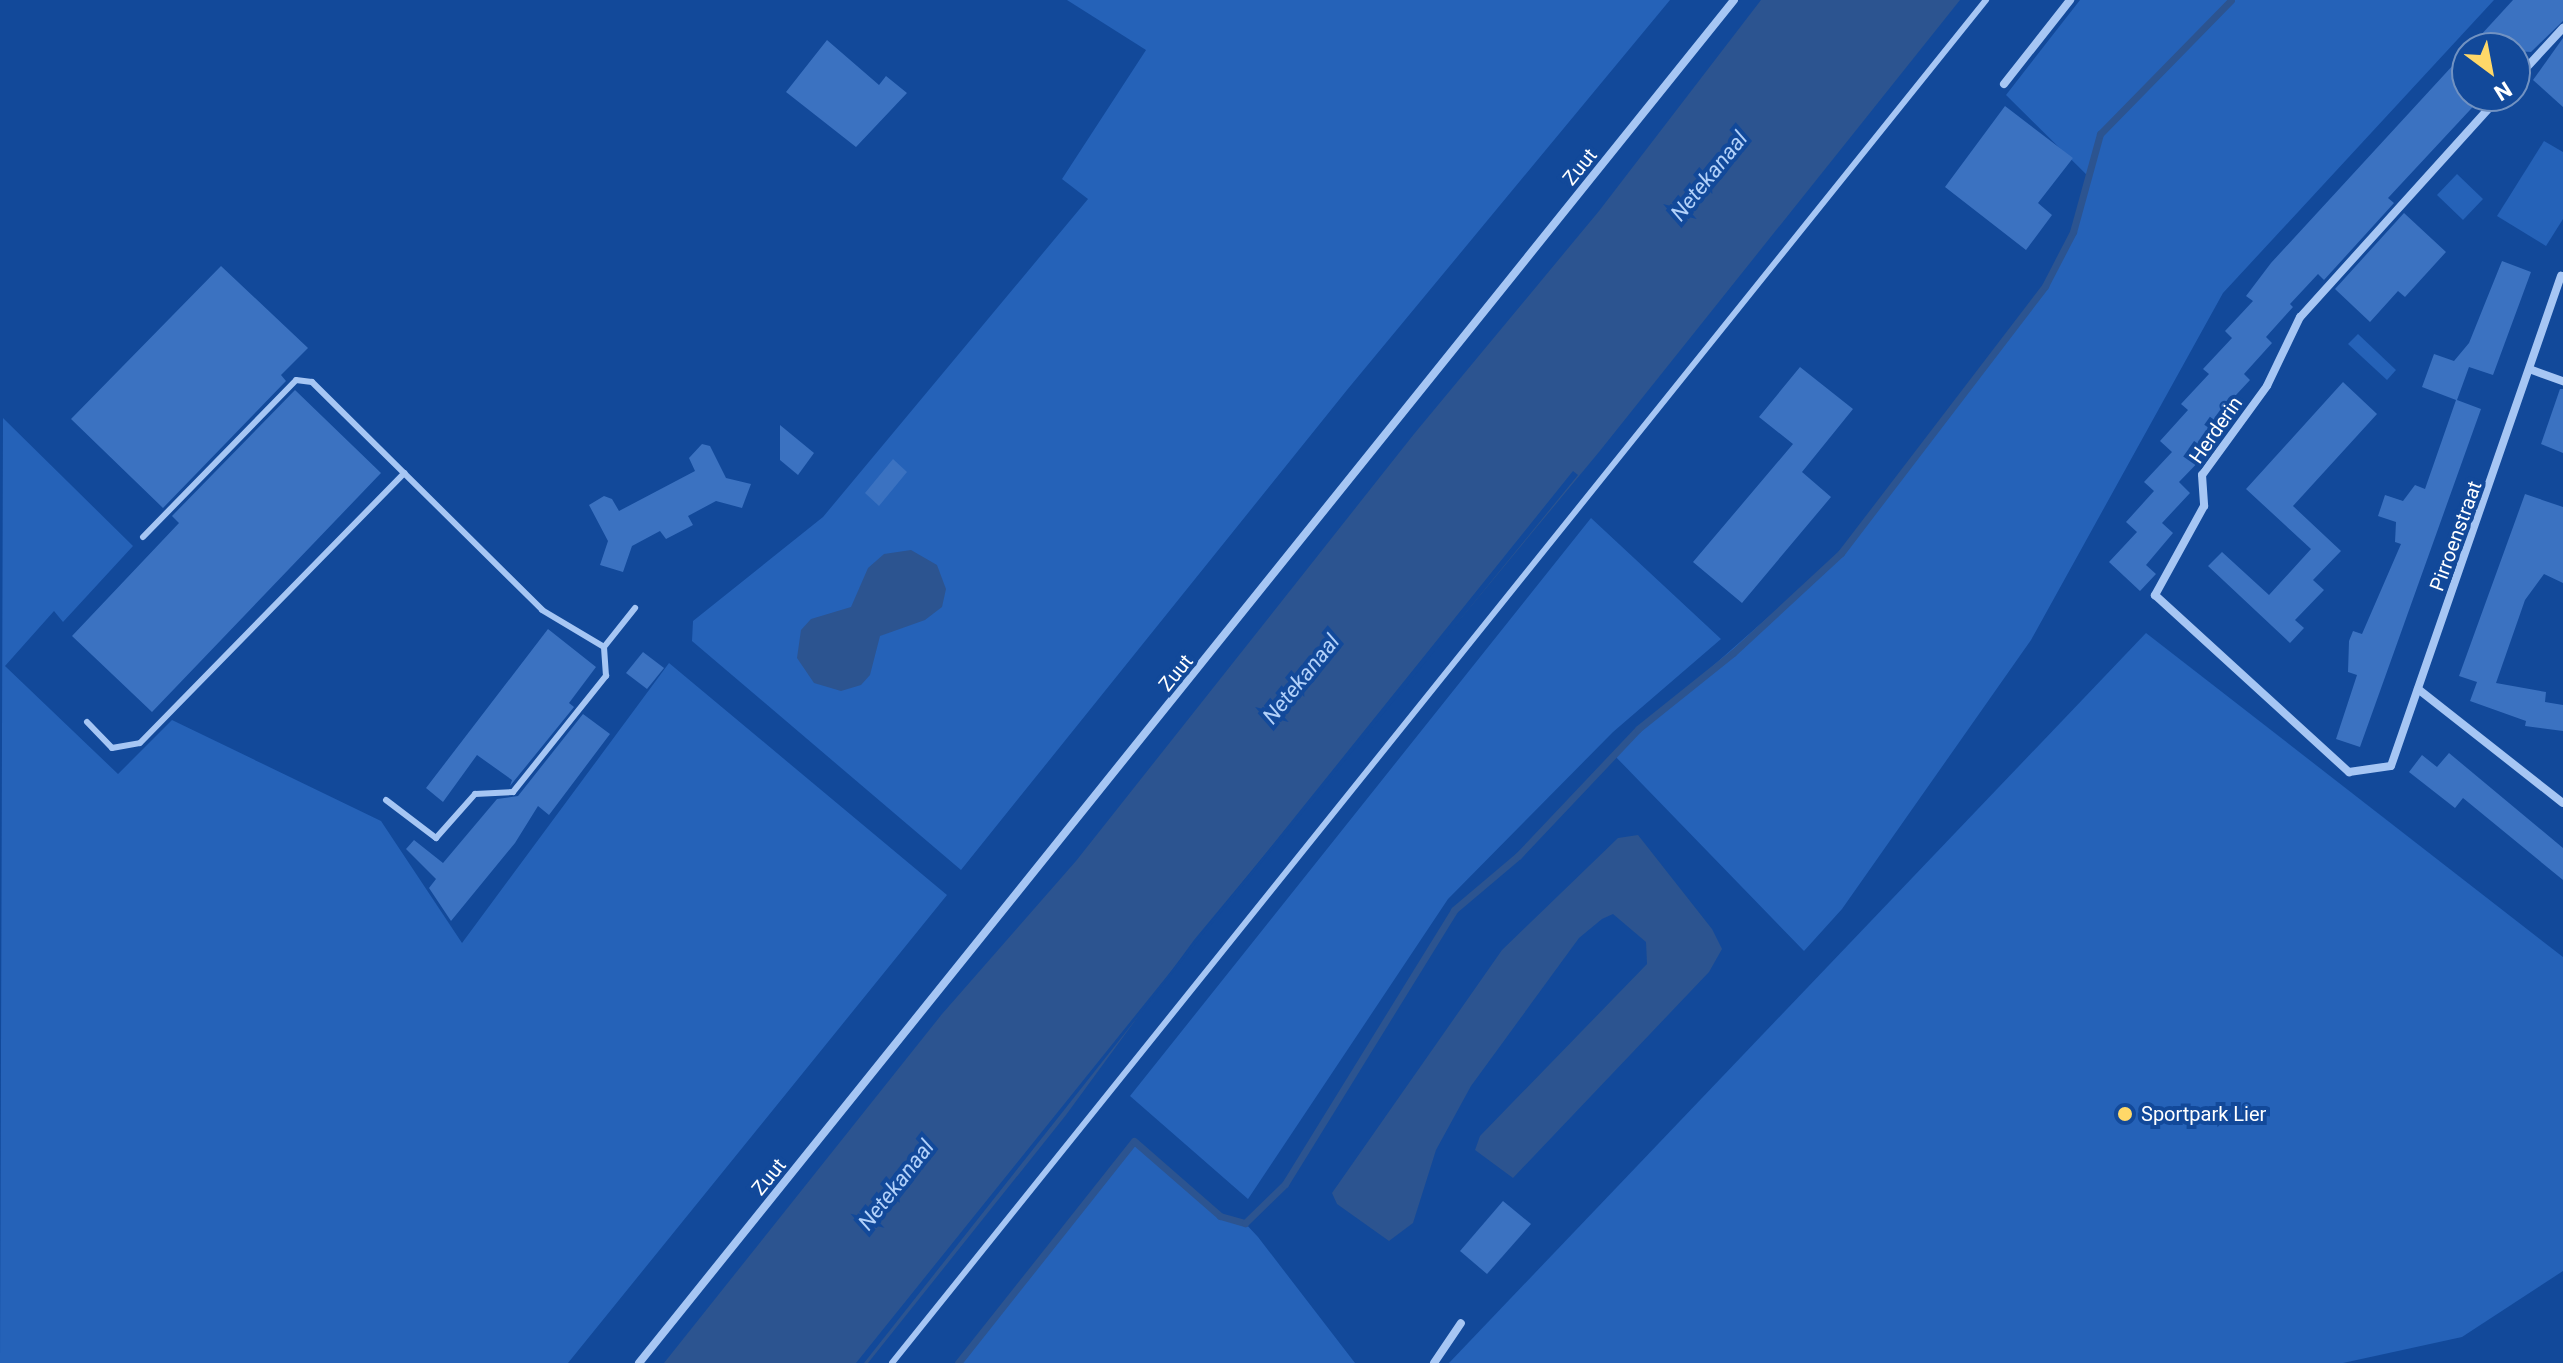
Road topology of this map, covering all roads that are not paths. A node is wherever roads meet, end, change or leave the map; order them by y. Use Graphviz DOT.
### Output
graph roads {
  1 [pos="1734,0"];
  2 [pos="1986,0"];
  3 [pos="2070,0"];
  4 [pos="2563,28"];
  5 [pos="2531,63"];
  6 [pos="2004,84"];
  7 [pos="2486,112"];
  8 [pos="2561,276"];
  9 [pos="2532,370"];
  10 [pos="2563,381"];
  11 [pos="404,473"];
  12 [pos="143,537"];
  13 [pos="635,608"];
  14 [pos="604,647"];
  15 [pos="2418,689"];
  16 [pos="87,722"];
  17 [pos="2349,772"];
  18 [pos="386,800"];
  19 [pos="2563,803"];
  20 [pos="1461,1323"];
  21 [pos="639,1363"];
  22 [pos="892,1363"];
  23 [pos="1434,1363"];
  1 -- 21 [label="street, Zuut"];
  2 -- 22 [label="lane"];
  3 -- 6 [label="street"];
  4 -- 5 [label="street"];
  7 -- 17 [label="street, Herderin"];
  8 -- 9 [label="street, Pirroenstraat"];
  9 -- 10 [label="street"];
  9 -- 15 [label="street, Pirroenstraat"];
  11 -- 12 [label="lane"];
  11 -- 14 [label="lane"];
  11 -- 16 [label="lane"];
  13 -- 14 [label="lane"];
  14 -- 18 [label="lane"];
  15 -- 17 [label="street, Pirroenstraat"];
  15 -- 19 [label="street"];
  20 -- 23 [label="street"];
}
